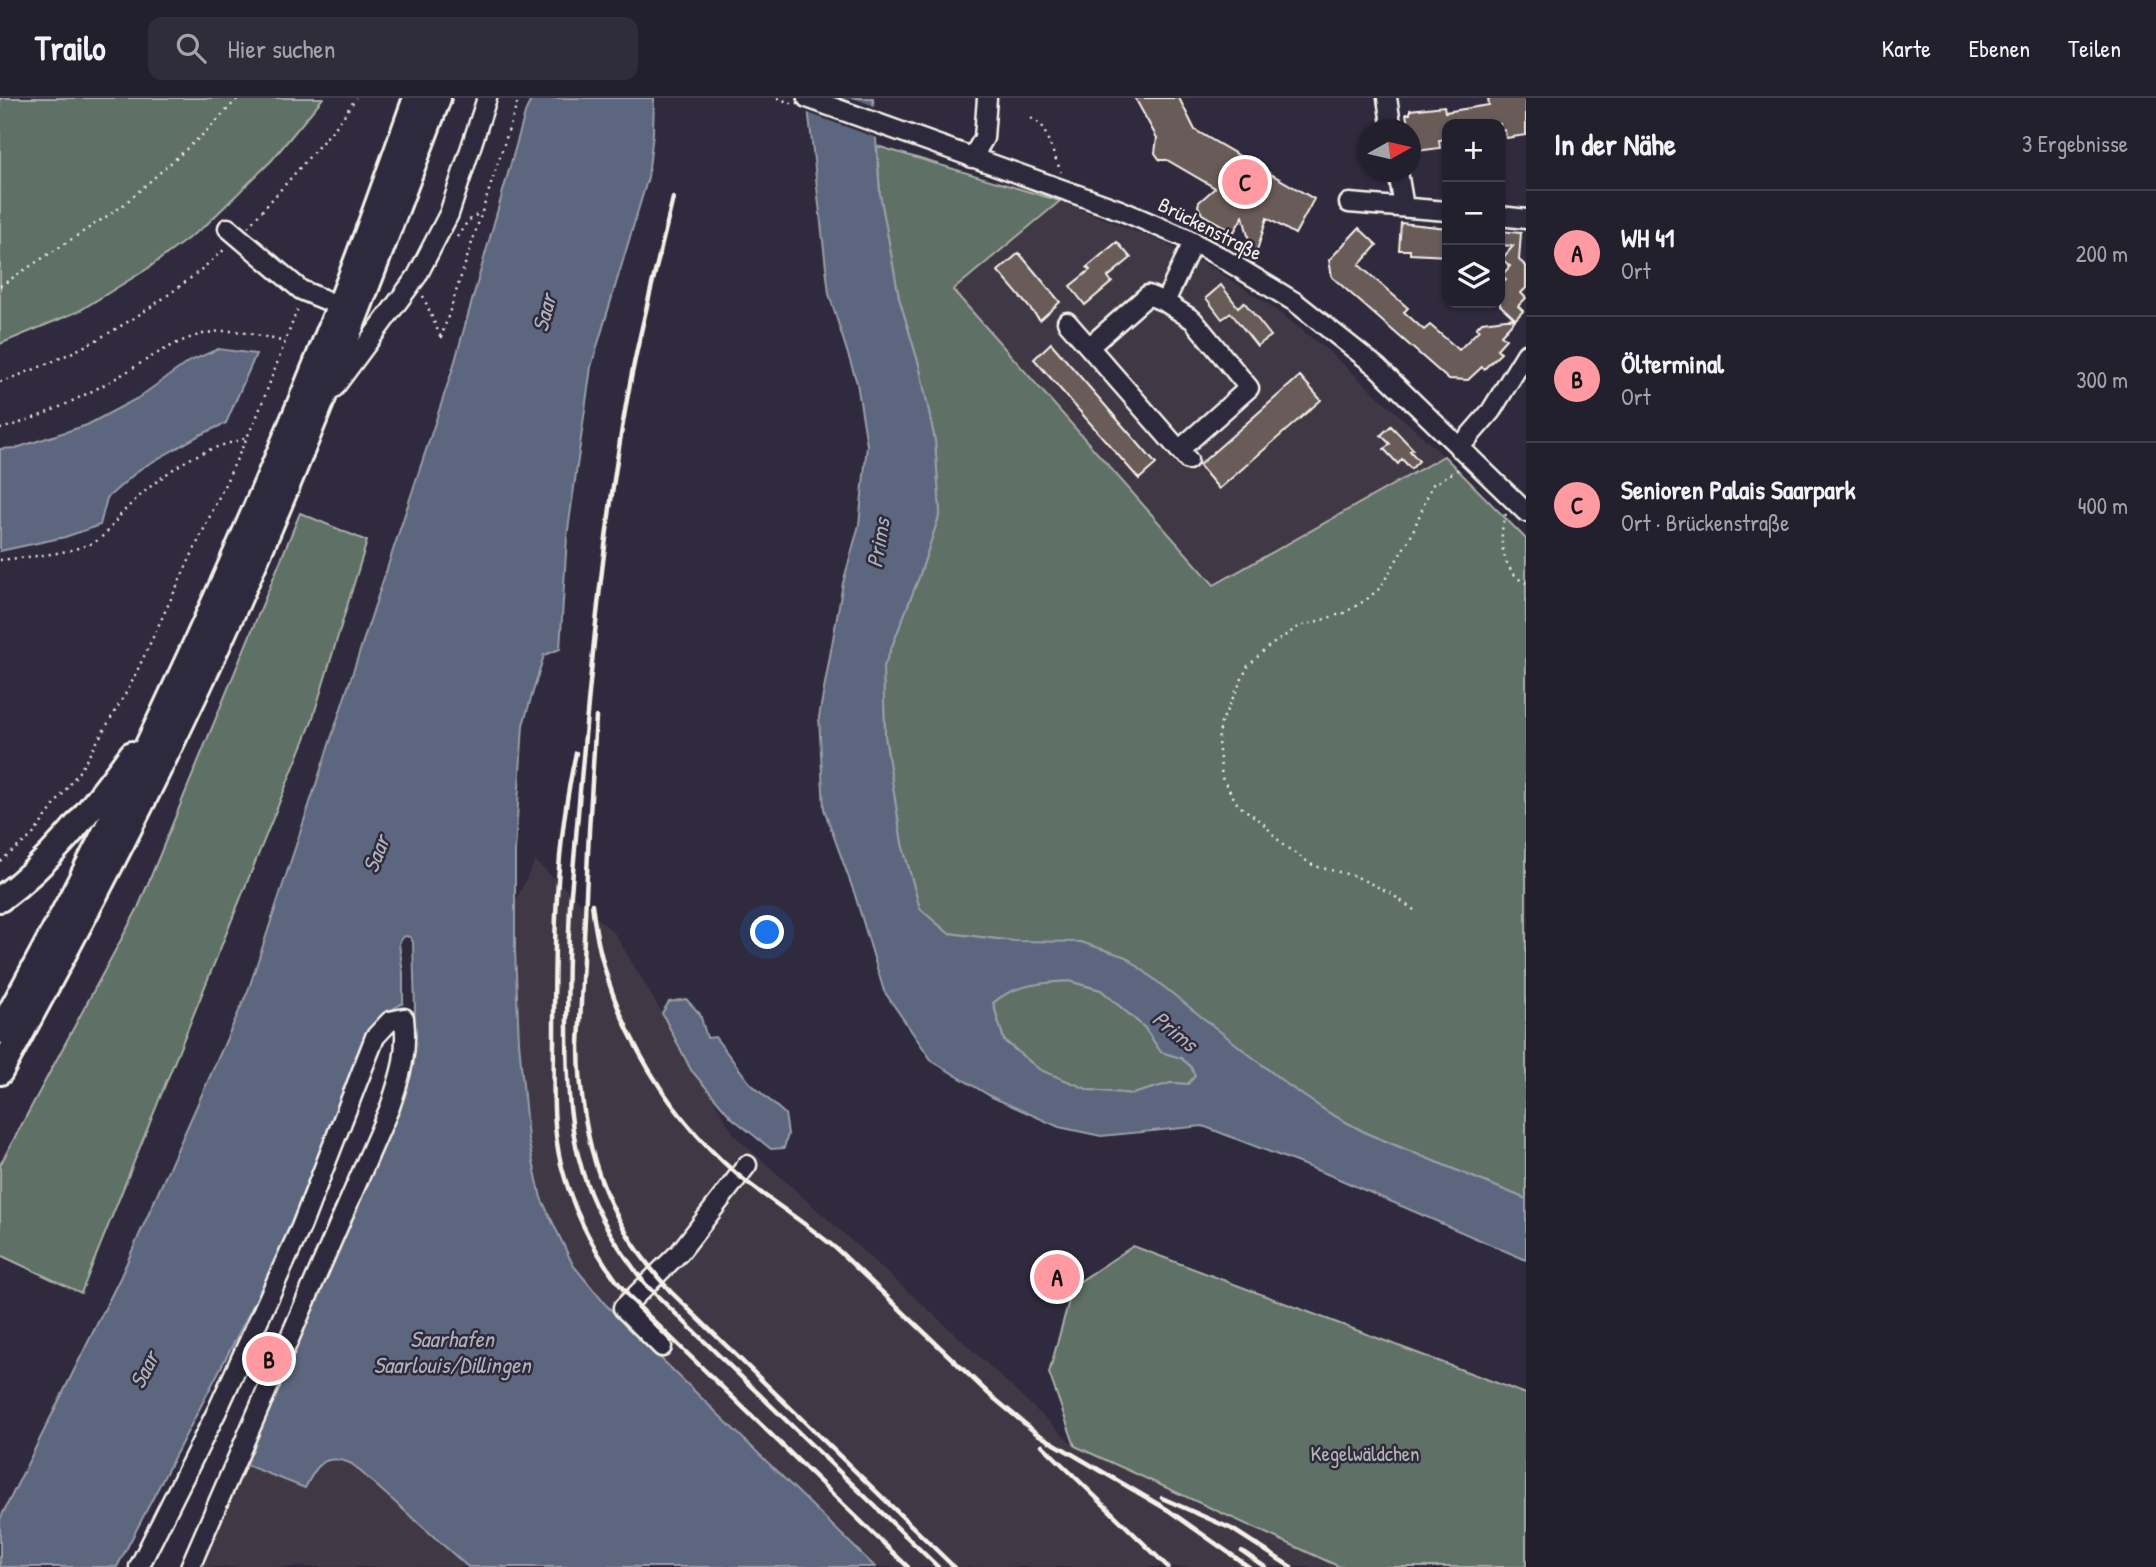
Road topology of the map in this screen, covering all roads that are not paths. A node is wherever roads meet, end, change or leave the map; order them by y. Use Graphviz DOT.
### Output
graph roads {
  1 [pos="416,98"];
  2 [pos="438,98"];
  3 [pos="487,98"];
  4 [pos="807,98"];
  5 [pos="987,98"];
  6 [pos="1387,98"];
  7 [pos="1390,119"];
  8 [pos="972,158"];
  9 [pos="1400,182"];
  10 [pos="1349,203"];
  11 [pos="1404,206"];
  12 [pos="1442,210"];
  13 [pos="1505,217"];
  14 [pos="1526,219"];
  15 [pos="234,232"];
  16 [pos="1194,242"];
  17 [pos="1165,302"];
  18 [pos="340,306"];
  19 [pos="1067,322"];
  20 [pos="1089,348"];
  21 [pos="1526,354"];
  22 [pos="319,408"];
  23 [pos="1459,448"];
  24 [pos="1526,512"];
  25 [pos="166,709"];
  26 [pos="0,899"];
  27 [pos="0,1031"];
  28 [pos="0,1072"];
  29 [pos="747,1165"];
  30 [pos="662,1347"];
  31 [pos="139,1567"];
  32 [pos="190,1567"];
  1 -- 18 [label="highway"];
  2 -- 22 [label="highway"];
  3 -- 22 [label="street"];
  4 -- 8 [label="street, Brückenstraße"];
  5 -- 8 [label="street"];
  6 -- 7 [label="street"];
  8 -- 16 [label="street, Brückenstraße"];
  9 -- 11 [label="street"];
  10 -- 11 [label="street"];
  11 -- 12 [label="street"];
  13 -- 14 [label="street"];
  15 -- 18 [label="street"];
  16 -- 17 [label="street"];
  16 -- 23 [label="street, Brückenstraße"];
  17 -- 20 [label="street"];
  17 -- 20 [label="street"];
  18 -- 25 [label="highway"];
  19 -- 20 [label="street"];
  21 -- 23 [label="street"];
  22 -- 28 [label="highway"];
  23 -- 24 [label="street, Brückenstraße"];
  25 -- 26 [label="highway"];
  25 -- 27 [label="highway"];
  29 -- 30 [label="street"];
  31 -- 32 [label="street"];
}
